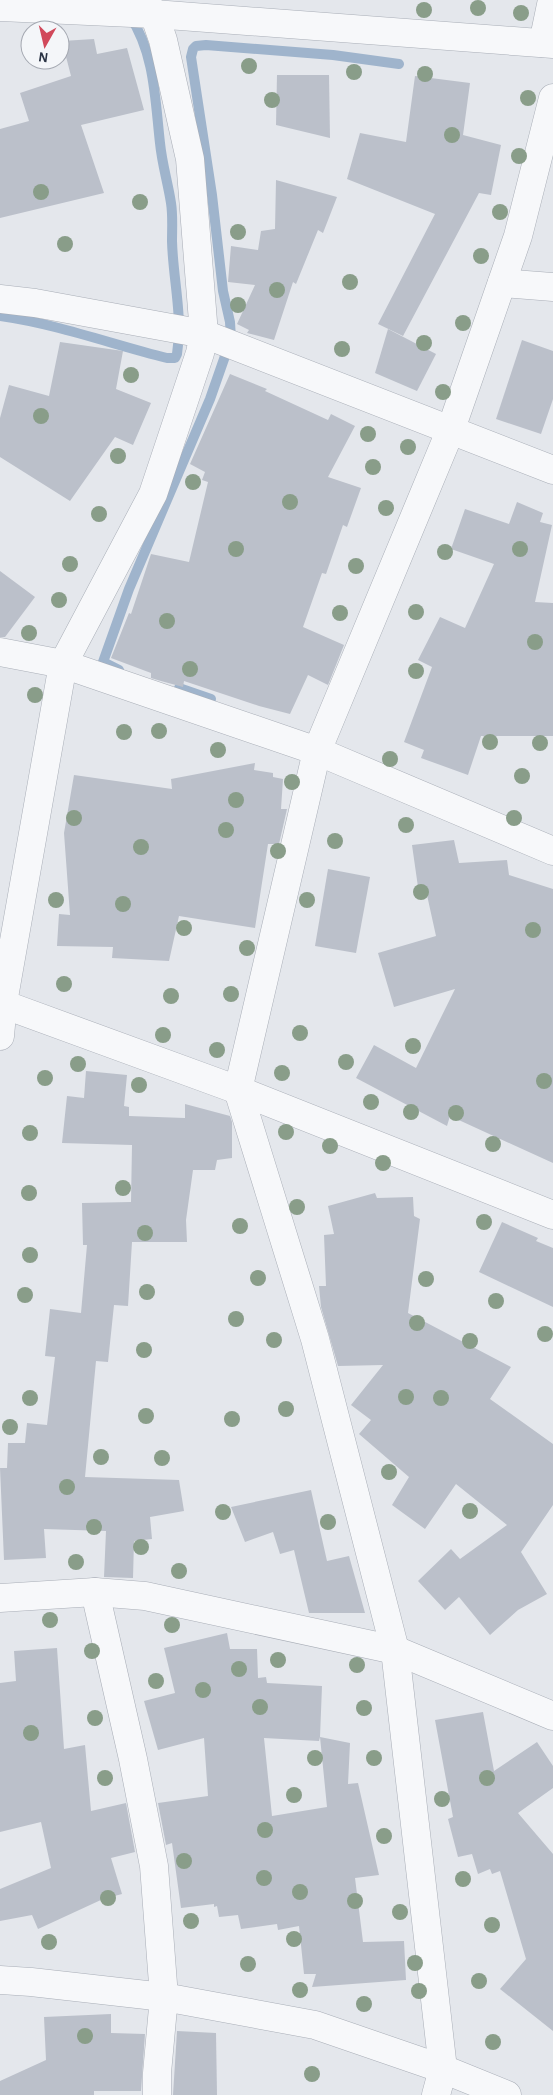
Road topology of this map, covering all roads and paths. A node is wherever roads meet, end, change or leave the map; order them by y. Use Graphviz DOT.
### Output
graph roads {
  1 [pos="552,0"];
  2 [pos="0,7"];
  3 [pos="149,7"];
  4 [pos="548,44"];
  5 [pos="553,98"];
  6 [pos="502,283"];
  7 [pos="553,287"];
  8 [pos="0,300"];
  9 [pos="204,334"];
  10 [pos="451,429"];
  11 [pos="553,470"];
  12 [pos="0,652"];
  13 [pos="63,664"];
  14 [pos="317,751"];
  15 [pos="553,851"];
  16 [pos="1,1002"];
  17 [pos="0,1036"];
  18 [pos="238,1090"];
  19 [pos="553,1215"];
  20 [pos="95,1592"];
  21 [pos="0,1598"];
  22 [pos="395,1650"];
  23 [pos="553,1716"];
  24 [pos="0,1980"];
  25 [pos="164,1997"];
  26 [pos="444,2069"];
  27 [pos="157,2095"];
  28 [pos="436,2095"];
  29 [pos="508,2095"];
  1 -- 4 [label="street"];
  2 -- 3 [label="street"];
  3 -- 4 [label="street"];
  3 -- 9 [label="street"];
  5 -- 6 [label="street"];
  6 -- 7 [label="street"];
  6 -- 10 [label="street"];
  8 -- 9 [label="street"];
  9 -- 10 [label="street"];
  9 -- 13 [label="street"];
  10 -- 11 [label="street"];
  10 -- 14 [label="street"];
  12 -- 13 [label="street"];
  13 -- 14 [label="street"];
  13 -- 16 [label="street"];
  14 -- 15 [label="street"];
  14 -- 18 [label="street"];
  16 -- 17 [label="street"];
  16 -- 18 [label="street"];
  18 -- 19 [label="street"];
  18 -- 22 [label="street"];
  20 -- 21 [label="street"];
  20 -- 22 [label="street"];
  20 -- 25 [label="street"];
  22 -- 23 [label="street"];
  22 -- 26 [label="street"];
  24 -- 25 [label="street"];
  25 -- 26 [label="street"];
  25 -- 27 [label="street"];
  26 -- 28 [label="street"];
  26 -- 29 [label="street"];
}
